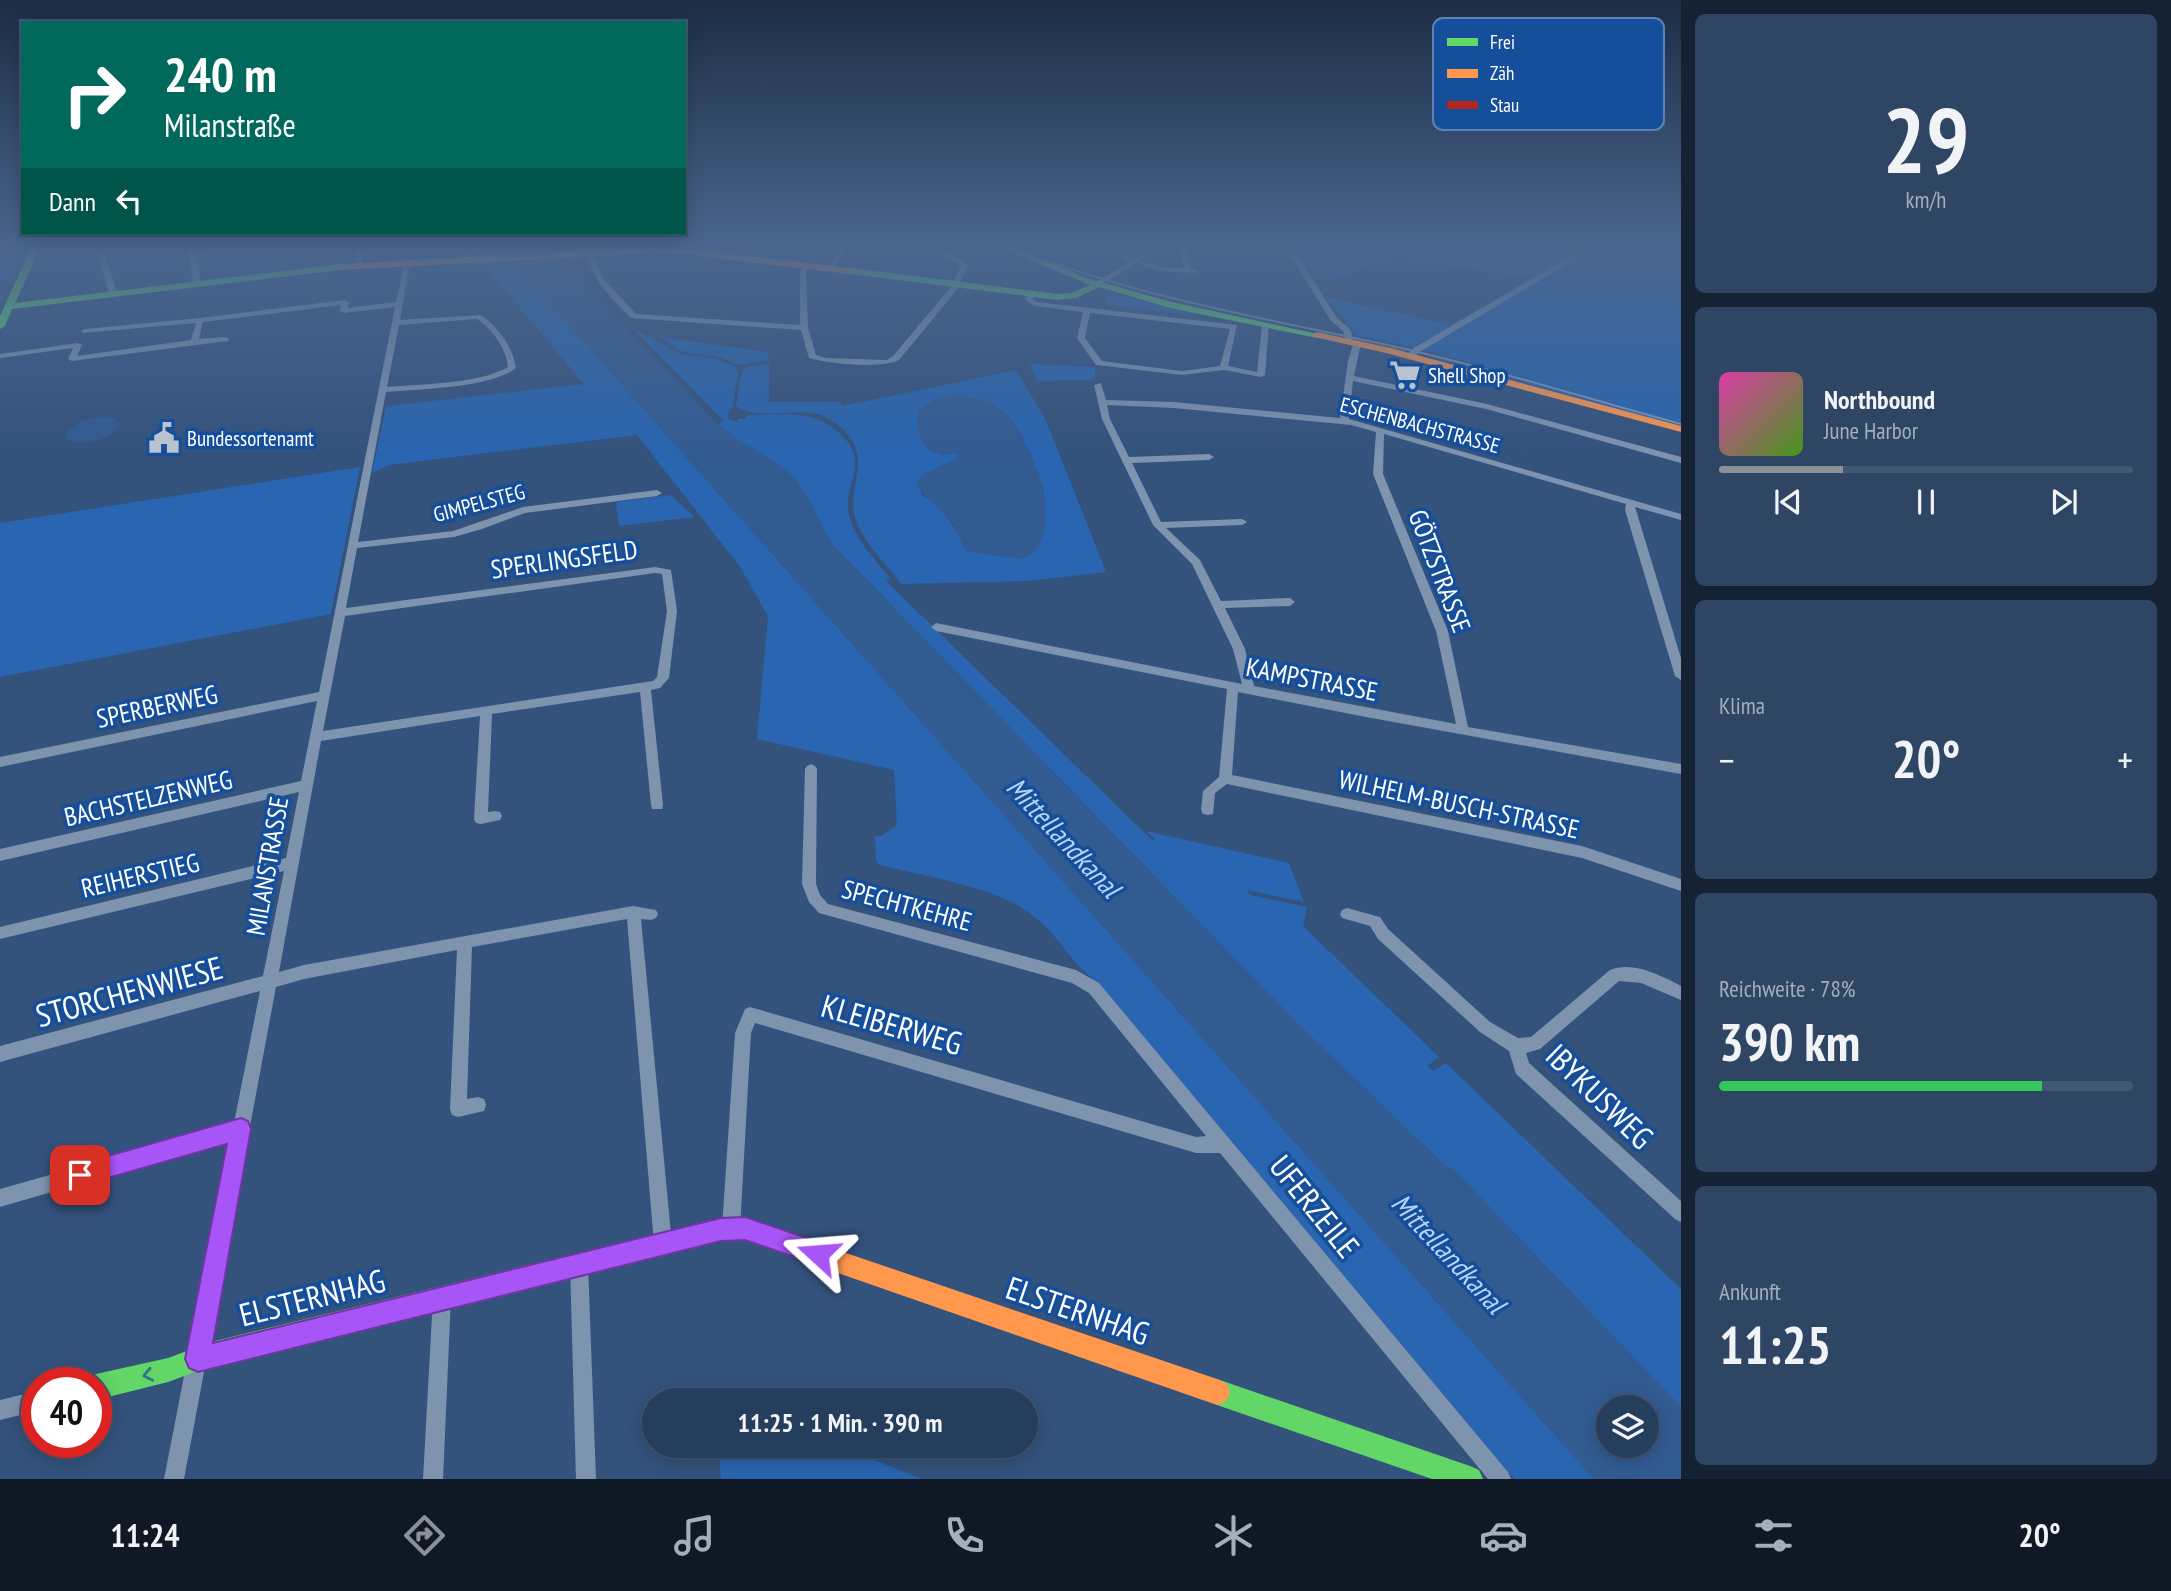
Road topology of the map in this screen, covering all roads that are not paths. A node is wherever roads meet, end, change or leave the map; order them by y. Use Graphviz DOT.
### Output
graph roads {
  1 [pos="224,317"];
  2 [pos="396,317"];
  3 [pos="478,317"];
  4 [pos="478,317"];
  5 [pos="648,317"];
  6 [pos="804,317"];
  7 [pos="929,317"];
  8 [pos="1085,317"];
  9 [pos="1148,317"];
  10 [pos="1244,317"];
  11 [pos="1333,317"];
  12 [pos="1473,317"];
  13 [pos="200,320"];
  14 [pos="395,323"];
  15 [pos="1266,325"];
  16 [pos="804,328"];
  17 [pos="125,330"];
  18 [pos="85,331"];
  19 [pos="225,339"];
  20 [pos="194,342"];
  21 [pos="1354,342"];
  22 [pos="115,353"];
  23 [pos="0,356"];
  24 [pos="1411,356"];
  25 [pos="1224,368"];
  26 [pos="1350,378"];
  27 [pos="1098,385"];
  28 [pos="383,390"];
  29 [pos="1102,402"];
  30 [pos="1344,421"];
  31 [pos="1681,429"];
  32 [pos="1380,430"];
  33 [pos="1209,457"];
  34 [pos="1126,460"];
  35 [pos="1681,460"];
  36 [pos="657,493"];
  37 [pos="1631,502"];
  38 [pos="1681,517"];
  39 [pos="1242,522"];
  40 [pos="1158,525"];
  41 [pos="352,545"];
  42 [pos="1290,602"];
  43 [pos="1218,605"];
  44 [pos="340,613"];
  45 [pos="936,627"];
  46 [pos="1681,676"];
  47 [pos="1233,686"];
  48 [pos="645,688"];
  49 [pos="1249,689"];
  50 [pos="324,695"];
  51 [pos="486,712"];
  52 [pos="1463,730"];
  53 [pos="316,737"];
  54 [pos="0,761"];
  55 [pos="811,769"];
  56 [pos="1681,769"];
  57 [pos="1225,779"];
  58 [pos="306,785"];
  59 [pos="657,805"];
  60 [pos="1208,810"];
  61 [pos="495,816"];
  62 [pos="0,855"];
  63 [pos="291,863"];
  64 [pos="1681,885"];
  65 [pos="633,912"];
  66 [pos="651,914"];
  67 [pos="1347,914"];
  68 [pos="0,933"];
  69 [pos="465,943"];
  70 [pos="1076,976"];
  71 [pos="271,983"];
  72 [pos="1681,993"];
  73 [pos="1516,1046"];
  74 [pos="0,1054"];
  75 [pos="478,1105"];
  76 [pos="241,1129"];
  77 [pos="1225,1144"];
  78 [pos="0,1198"];
  79 [pos="1681,1213"];
  80 [pos="731,1228"];
  81 [pos="663,1244"];
  82 [pos="579,1264"];
  83 [pos="442,1297"];
  84 [pos="198,1359"];
  85 [pos="112,1383"];
  86 [pos="21,1405"];
  87 [pos="0,1410"];
  88 [pos="174,1479"];
  89 [pos="433,1479"];
  90 [pos="586,1479"];
  91 [pos="1470,1479"];
  92 [pos="1501,1479"];
  1 -- 13 [label="street"];
  2 -- 14 [label="street, MILANSTRASSE"];
  3 -- 14 [label="street"];
  4 -- 28 [label="street"];
  5 -- 16 [label="street"];
  6 -- 16 [label="street"];
  7 -- 16 [label="street"];
  8 -- 25 [label="street"];
  9 -- 25 [label="street"];
  10 -- 15 [label="main road"];
  11 -- 21 [label="street"];
  12 -- 24 [label="street"];
  13 -- 17 [label="street"];
  13 -- 20 [label="street"];
  14 -- 28 [label="street, MILANSTRASSE"];
  15 -- 21 [label="main road"];
  15 -- 25 [label="street"];
  17 -- 18 [label="street"];
  17 -- 22 [label="street"];
  19 -- 20 [label="street"];
  20 -- 22 [label="street"];
  21 -- 24 [label="main road"];
  21 -- 26 [label="street"];
  22 -- 23 [label="street"];
  24 -- 31 [label="main road"];
  26 -- 30 [label="street"];
  26 -- 35 [label="street"];
  27 -- 29 [label="street"];
  28 -- 41 [label="street, MILANSTRASSE"];
  29 -- 30 [label="street, ESCHENBACHSTRASSE"];
  29 -- 34 [label="street"];
  30 -- 32 [label="street, ESCHENBACHSTRASSE"];
  32 -- 37 [label="street, ESCHENBACHSTRASSE"];
  32 -- 52 [label="street, GÖTZSTRASSE"];
  33 -- 34 [label="street"];
  34 -- 40 [label="street"];
  36 -- 41 [label="street, GIMPELSTEG"];
  37 -- 38 [label="street, ESCHENBACHSTRASSE"];
  37 -- 46 [label="street"];
  39 -- 40 [label="street"];
  40 -- 43 [label="street"];
  41 -- 44 [label="street, MILANSTRASSE"];
  42 -- 43 [label="street"];
  43 -- 49 [label="street"];
  44 -- 48 [label="street, SPERLINGSFELD"];
  44 -- 50 [label="street, MILANSTRASSE"];
  45 -- 47 [label="street, KAMPSTRASSE"];
  47 -- 49 [label="street, KAMPSTRASSE"];
  47 -- 57 [label="street"];
  48 -- 51 [label="street"];
  48 -- 59 [label="street"];
  49 -- 52 [label="street, KAMPSTRASSE"];
  50 -- 53 [label="street, MILANSTRASSE"];
  50 -- 54 [label="street, SPERBERWEG"];
  51 -- 53 [label="street"];
  51 -- 61 [label="street"];
  52 -- 56 [label="street, KAMPSTRASSE"];
  53 -- 58 [label="street, MILANSTRASSE"];
  55 -- 70 [label="street, SPECHTKEHRE"];
  57 -- 60 [label="street"];
  57 -- 64 [label="street, WILHELM-BUSCH-STRASSE"];
  58 -- 62 [label="street, BACHSTELZENWEG"];
  58 -- 63 [label="street, MILANSTRASSE"];
  63 -- 68 [label="street, REIHERSTIEG"];
  63 -- 71 [label="street, MILANSTRASSE"];
  65 -- 66 [label="street"];
  65 -- 69 [label="street"];
  65 -- 81 [label="street"];
  67 -- 73 [label="street"];
  69 -- 71 [label="street, STORCHENWIESE"];
  69 -- 75 [label="street"];
  70 -- 77 [label="street, UFERZEILE"];
  71 -- 74 [label="street, STORCHENWIESE"];
  71 -- 76 [label="street, MILANSTRASSE"];
  72 -- 73 [label="street"];
  73 -- 79 [label="street, IBYKUSWEG"];
  76 -- 78 [label="street"];
  76 -- 84 [label="street, MILANSTRASSE"];
  77 -- 80 [label="street, KLEIBERWEG"];
  77 -- 92 [label="street, UFERZEILE"];
  80 -- 81 [label="main road, ELSTERNHAG"];
  80 -- 91 [label="main road, ELSTERNHAG"];
  81 -- 82 [label="main road, ELSTERNHAG"];
  82 -- 83 [label="main road, ELSTERNHAG"];
  82 -- 90 [label="street"];
  83 -- 84 [label="main road, ELSTERNHAG"];
  83 -- 89 [label="street"];
  84 -- 85 [label="main road, ELSTERNHAG, one-way"];
  84 -- 88 [label="street, MILANSTRASSE"];
  86 -- 87 [label="street"];
}
